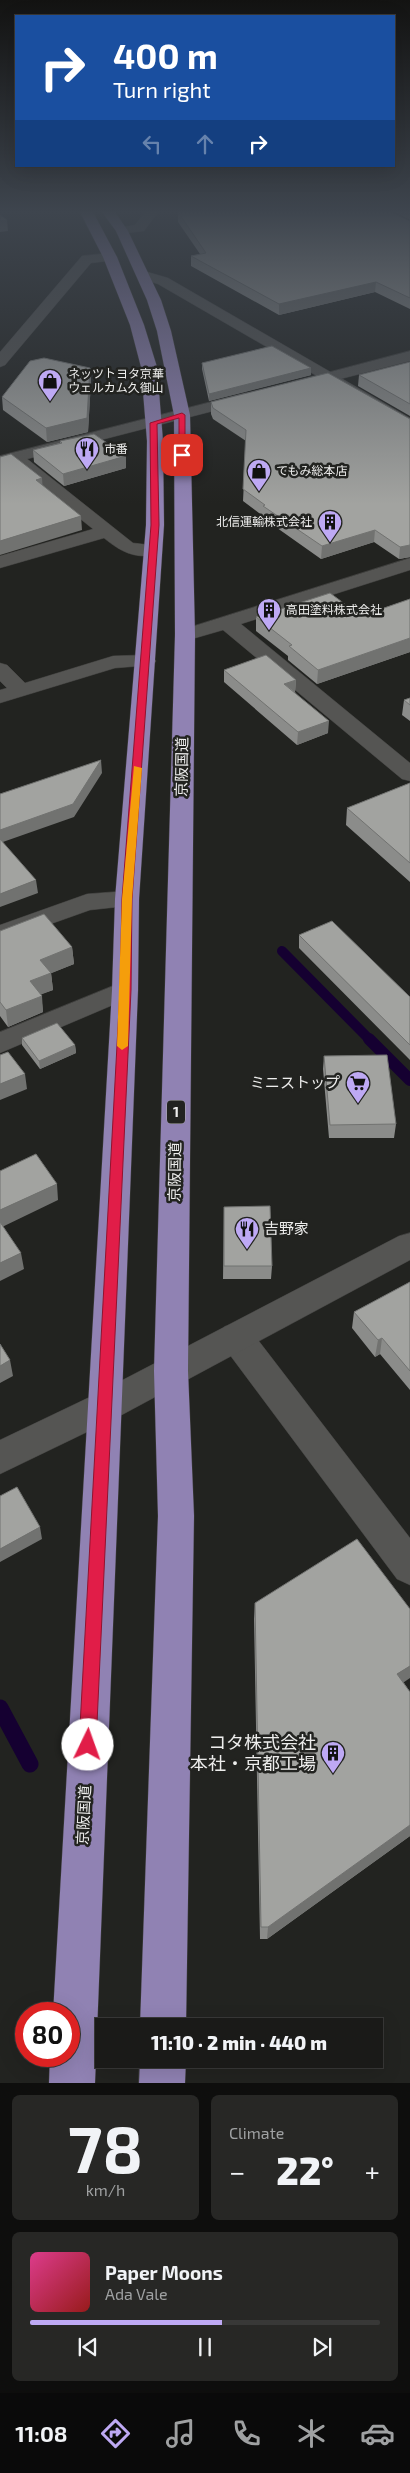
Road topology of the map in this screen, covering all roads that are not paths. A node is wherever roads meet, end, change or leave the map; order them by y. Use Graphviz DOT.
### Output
graph roads {
  1 [pos="44,309"];
  2 [pos="131,309"];
  3 [pos="156,309"];
  4 [pos="211,309"];
  5 [pos="410,356"];
  6 [pos="1,360"];
  7 [pos="328,377"];
  8 [pos="282,389"];
  9 [pos="264,394"];
  10 [pos="182,415"];
  11 [pos="153,423"];
  12 [pos="410,425"];
  13 [pos="8,460"];
  14 [pos="107,531"];
  15 [pos="153,550"];
  16 [pos="0,562"];
  17 [pos="410,564"];
  18 [pos="226,622"];
  19 [pos="185,635"];
  20 [pos="146,660"];
  21 [pos="0,669"];
  22 [pos="21,691"];
  23 [pos="0,697"];
  24 [pos="410,774"];
  25 [pos="127,899"];
  26 [pos="0,934"];
  27 [pos="125,990"];
  28 [pos="0,1043"];
  29 [pos="410,1245"];
  30 [pos="236,1337"];
  31 [pos="172,1371"];
  32 [pos="104,1407"];
  33 [pos="0,1458"];
  34 [pos="410,1567"];
  35 [pos="163,2018"];
  36 [pos="162,2068"];
  37 [pos="72,2083"];
  38 [pos="162,2083"];
  1 -- 6 [label="street"];
  2 -- 11 [label="highway, 京阪国道"];
  3 -- 10 [label="highway, 京阪国道 / 1"];
  4 -- 7 [label="street"];
  5 -- 7 [label="street"];
  7 -- 8 [label="street"];
  7 -- 12 [label="street"];
  9 -- 10 [label="street"];
  10 -- 11 [label="street"];
  10 -- 19 [label="highway, 京阪国道 / 1"];
  11 -- 13 [label="street"];
  11 -- 15 [label="highway, 京阪国道"];
  13 -- 14 [label="street"];
  14 -- 15 [label="street"];
  14 -- 16 [label="street"];
  15 -- 20 [label="highway, 京阪国道"];
  17 -- 18 [label="street"];
  18 -- 19 [label="street"];
  18 -- 24 [label="street"];
  19 -- 31 [label="highway, 京阪国道 / 1"];
  20 -- 22 [label="street"];
  20 -- 25 [label="highway, 京阪国道"];
  21 -- 22 [label="street"];
  22 -- 23 [label="street"];
  25 -- 26 [label="street"];
  25 -- 27 [label="highway, 京阪国道"];
  27 -- 28 [label="street"];
  27 -- 32 [label="highway, 京阪国道"];
  29 -- 30 [label="street"];
  30 -- 31 [label="street"];
  30 -- 34 [label="street"];
  31 -- 32 [label="street"];
  31 -- 35 [label="highway, 京阪国道 / 1"];
  32 -- 33 [label="street"];
  32 -- 37 [label="highway, 京阪国道"];
  36 -- 38 [label="highway"];
}
